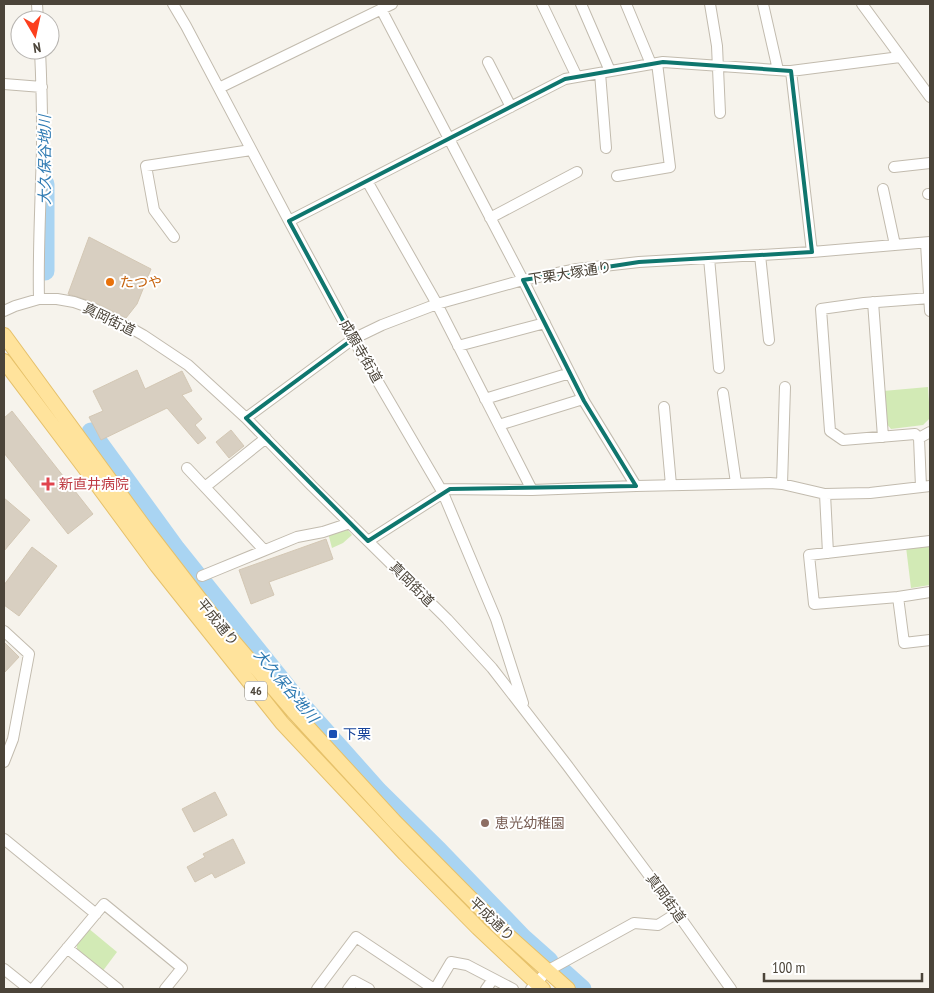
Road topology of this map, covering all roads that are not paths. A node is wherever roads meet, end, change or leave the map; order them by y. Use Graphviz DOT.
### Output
graph roads {
  1 [pos="173,4"];
  2 [pos="392,4"];
  3 [pos="542,4"];
  4 [pos="581,4"];
  5 [pos="626,4"];
  6 [pos="710,4"];
  7 [pos="763,4"];
  8 [pos="862,4"];
  9 [pos="381,9"];
  10 [pos="900,57"];
  11 [pos="41,60"];
  12 [pos="488,62"];
  13 [pos="654,64"];
  14 [pos="718,66"];
  15 [pos="778,70"];
  16 [pos="610,71"];
  17 [pos="791,71"];
  18 [pos="600,73"];
  19 [pos="576,77"];
  20 [pos="4,84"];
  21 [pos="42,87"];
  22 [pos="218,88"];
  23 [pos="930,97"];
  24 [pos="511,107"];
  25 [pos="720,113"];
  26 [pos="448,138"];
  27 [pos="606,148"];
  28 [pos="251,150"];
  29 [pos="930,163"];
  30 [pos="894,167"];
  31 [pos="577,172"];
  32 [pos="617,176"];
  33 [pos="367,181"];
  34 [pos="883,189"];
  35 [pos="490,218"];
  36 [pos="289,221"];
  37 [pos="174,237"];
  38 [pos="928,242"];
  39 [pos="895,245"];
  40 [pos="812,252"];
  41 [pos="760,255"];
  42 [pos="709,258"];
  43 [pos="523,280"];
  44 [pos="930,298"];
  45 [pos="40,299"];
  46 [pos="873,302"];
  47 [pos="437,304"];
  48 [pos="4,311"];
  49 [pos="930,311"];
  50 [pos="545,324"];
  51 [pos="4,335"];
  52 [pos="353,339"];
  53 [pos="769,340"];
  54 [pos="458,346"];
  55 [pos="4,362"];
  56 [pos="719,368"];
  57 [pos="570,373"];
  58 [pos="785,387"];
  59 [pos="724,393"];
  60 [pos="485,399"];
  61 [pos="583,399"];
  62 [pos="664,407"];
  63 [pos="246,418"];
  64 [pos="499,425"];
  65 [pos="930,432"];
  66 [pos="883,437"];
  67 [pos="266,438"];
  68 [pos="919,438"];
  69 [pos="187,468"];
  70 [pos="736,483"];
  71 [pos="782,484"];
  72 [pos="671,485"];
  73 [pos="636,486"];
  74 [pos="926,486"];
  75 [pos="205,487"];
  76 [pos="532,490"];
  77 [pos="442,491"];
  78 [pos="825,494"];
  79 [pos="350,523"];
  80 [pos="368,541"];
  81 [pos="930,541"];
  82 [pos="264,550"];
  83 [pos="828,553"];
  84 [pos="202,576"];
  85 [pos="930,592"];
  86 [pos="898,597"];
  87 [pos="4,631"];
  88 [pos="930,640"];
  89 [pos="525,709"];
  90 [pos="4,762"];
  91 [pos="4,839"];
  92 [pos="677,913"];
  93 [pos="96,914"];
  94 [pos="67,948"];
  95 [pos="4,969"];
  96 [pos="547,971"];
  97 [pos="493,979"];
  98 [pos="537,987"];
  99 [pos="29,989"];
  100 [pos="33,989"];
  101 [pos="118,989"];
  102 [pos="165,989"];
  103 [pos="317,989"];
  104 [pos="348,989"];
  105 [pos="368,989"];
  106 [pos="435,989"];
  107 [pos="486,989"];
  108 [pos="513,989"];
  109 [pos="568,989"];
  110 [pos="730,989"];
  1 -- 22 [label="street, 成願寺街道"];
  2 -- 9 [label="street"];
  3 -- 19 [label="street"];
  4 -- 16 [label="street"];
  5 -- 13 [label="street"];
  6 -- 14 [label="street"];
  7 -- 15 [label="street"];
  8 -- 10 [label="street"];
  9 -- 22 [label="street"];
  9 -- 26 [label="street"];
  10 -- 17 [label="street"];
  10 -- 23 [label="street"];
  11 -- 21 [label="street"];
  12 -- 24 [label="street"];
  13 -- 14 [label="street"];
  13 -- 16 [label="street"];
  13 -- 32 [label="street"];
  14 -- 15 [label="street"];
  14 -- 25 [label="street"];
  15 -- 17 [label="street"];
  16 -- 18 [label="street"];
  17 -- 40 [label="street"];
  18 -- 19 [label="street"];
  18 -- 27 [label="street"];
  19 -- 24 [label="street"];
  20 -- 21 [label="street"];
  21 -- 45 [label="street"];
  22 -- 28 [label="street, 成願寺街道"];
  24 -- 26 [label="street"];
  26 -- 33 [label="street"];
  26 -- 35 [label="street"];
  28 -- 36 [label="street, 成願寺街道"];
  28 -- 37 [label="street"];
  29 -- 30 [label="street"];
  31 -- 35 [label="street"];
  33 -- 36 [label="street"];
  33 -- 47 [label="street"];
  34 -- 39 [label="street"];
  35 -- 43 [label="street"];
  36 -- 52 [label="street, 成願寺街道"];
  38 -- 39 [label="street, 下栗大塚通り"];
  38 -- 44 [label="street"];
  39 -- 40 [label="street, 下栗大塚通り"];
  40 -- 41 [label="street, 下栗大塚通り"];
  41 -- 42 [label="street, 下栗大塚通り"];
  41 -- 53 [label="street"];
  42 -- 43 [label="street, 下栗大塚通り"];
  42 -- 56 [label="street"];
  43 -- 47 [label="street, 下栗大塚通り"];
  43 -- 50 [label="street"];
  44 -- 46 [label="street"];
  44 -- 49 [label="street"];
  45 -- 48 [label="street, 真岡街道"];
  45 -- 63 [label="street, 真岡街道"];
  46 -- 66 [label="street"];
  46 -- 66 [label="street"];
  47 -- 52 [label="street, 下栗大塚通り"];
  47 -- 54 [label="street"];
  50 -- 54 [label="street"];
  50 -- 57 [label="street"];
  51 -- 96 [label="main road, 平成通り / 46"];
  52 -- 63 [label="street, 下栗大塚通り"];
  52 -- 77 [label="street, 成願寺街道"];
  54 -- 60 [label="street"];
  55 -- 98 [label="main road, 平成通り / 46"];
  57 -- 60 [label="street"];
  57 -- 61 [label="street"];
  58 -- 71 [label="street"];
  59 -- 70 [label="street"];
  60 -- 64 [label="street"];
  61 -- 64 [label="street"];
  61 -- 73 [label="street"];
  62 -- 72 [label="street"];
  63 -- 67 [label="street, 真岡街道"];
  64 -- 76 [label="street"];
  65 -- 68 [label="street"];
  66 -- 68 [label="street"];
  67 -- 75 [label="street"];
  67 -- 79 [label="street, 真岡街道"];
  68 -- 74 [label="street"];
  69 -- 75 [label="street"];
  70 -- 71 [label="street"];
  70 -- 72 [label="street"];
  71 -- 78 [label="street"];
  72 -- 73 [label="street"];
  73 -- 76 [label="street"];
  74 -- 78 [label="street"];
  75 -- 82 [label="street"];
  76 -- 77 [label="street"];
  77 -- 80 [label="street"];
  77 -- 89 [label="street, 成願寺街道"];
  78 -- 83 [label="street"];
  79 -- 80 [label="street, 真岡街道"];
  79 -- 82 [label="street"];
  80 -- 89 [label="street, 真岡街道"];
  81 -- 83 [label="street"];
  82 -- 84 [label="street"];
  83 -- 86 [label="street"];
  85 -- 86 [label="street"];
  86 -- 88 [label="street"];
  87 -- 90 [label="street"];
  89 -- 92 [label="street, 真岡街道"];
  91 -- 93 [label="street"];
  92 -- 96 [label="street"];
  92 -- 110 [label="street, 真岡街道"];
  93 -- 94 [label="street"];
  93 -- 102 [label="street"];
  94 -- 100 [label="street"];
  94 -- 101 [label="street"];
  95 -- 99 [label="street"];
  96 -- 98 [label="street"];
  96 -- 109 [label="main road, 平成通り / 46"];
  97 -- 106 [label="street"];
  97 -- 107 [label="street"];
  97 -- 108 [label="street"];
  103 -- 106 [label="street"];
  104 -- 105 [label="street"];
}
